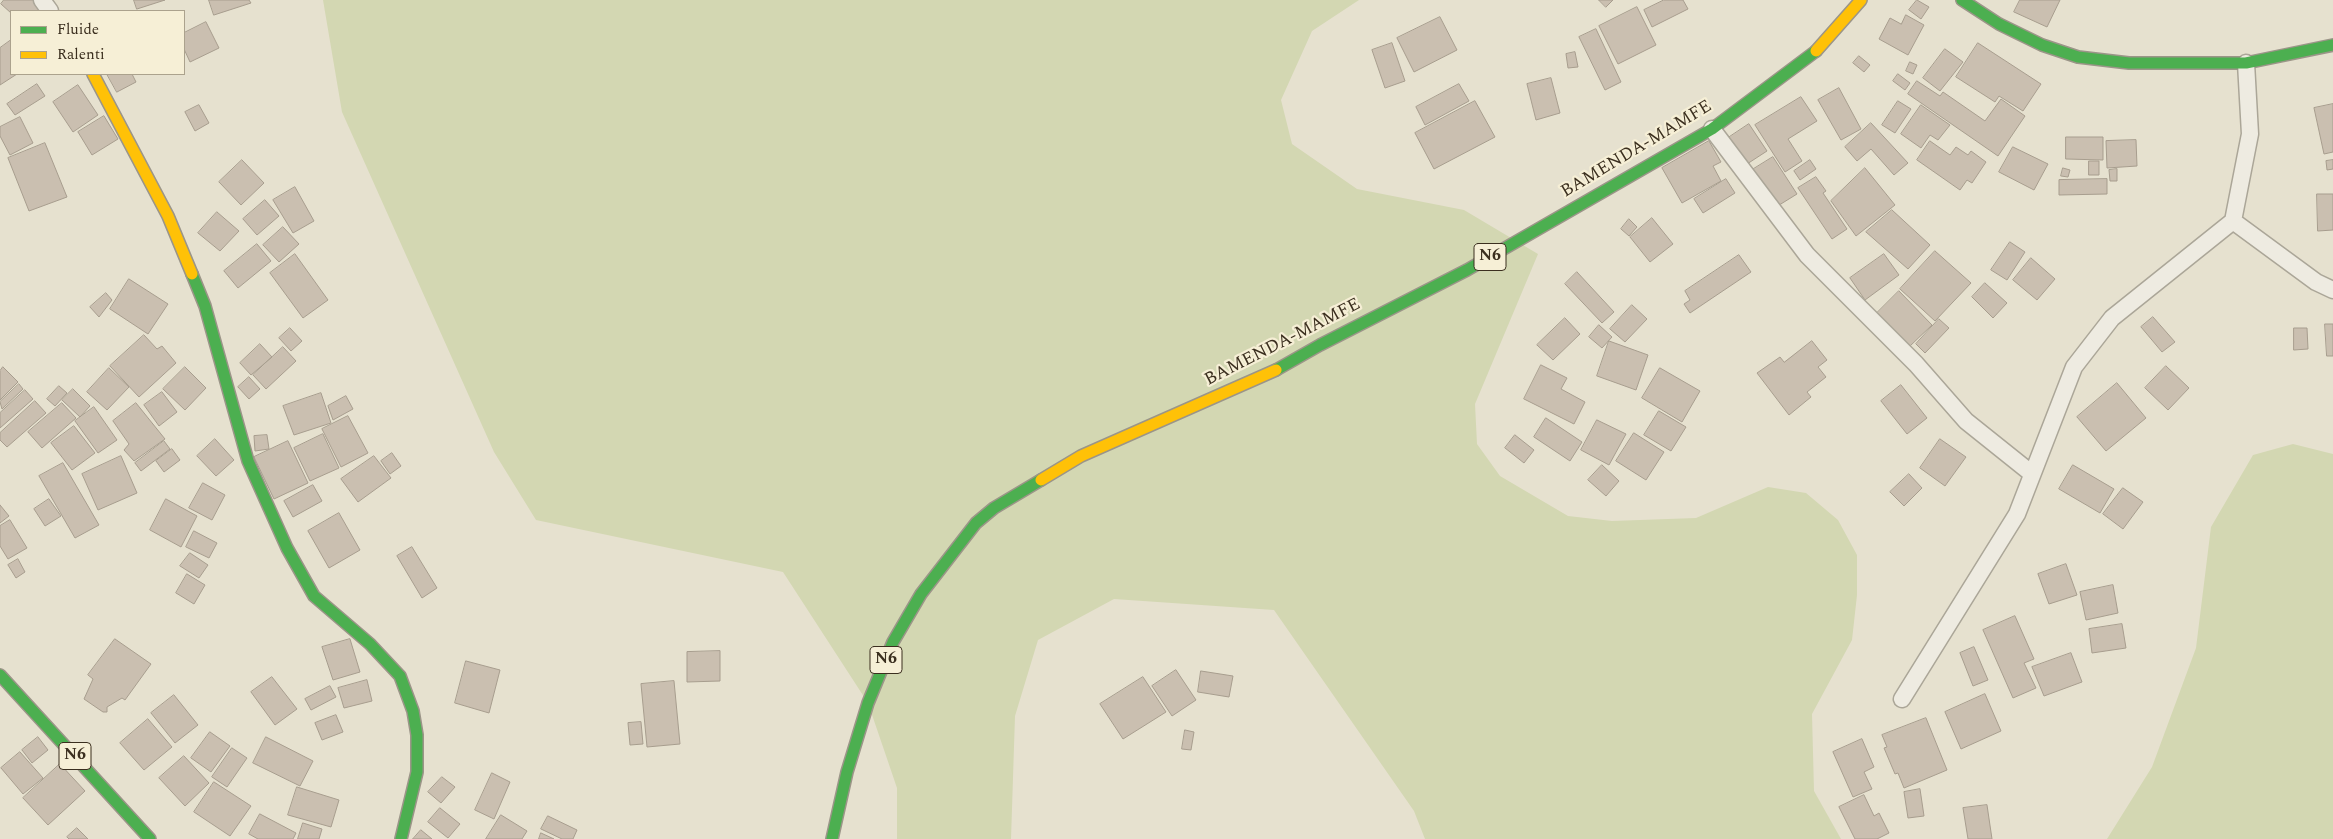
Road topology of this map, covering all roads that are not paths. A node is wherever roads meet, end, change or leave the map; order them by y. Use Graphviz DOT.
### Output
graph roads {
  1 [pos="1861,0"];
  2 [pos="1962,0"];
  3 [pos="2333,45"];
  4 [pos="2246,63"];
  5 [pos="94,75"];
  6 [pos="1712,129"];
  7 [pos="2233,221"];
  8 [pos="2333,290"];
  9 [pos="2032,473"];
  10 [pos="0,675"];
  11 [pos="1902,699"];
  12 [pos="150,839"];
  13 [pos="401,839"];
  14 [pos="832,839"];
  1 -- 6 [label="main road, BAMENDA-MAMFE / N6"];
  2 -- 4 [label="main road"];
  3 -- 4 [label="main road"];
  4 -- 7 [label="street"];
  5 -- 13 [label="main road"];
  6 -- 9 [label="street"];
  6 -- 14 [label="main road, BAMENDA-MAMFE / N6"];
  7 -- 8 [label="street"];
  7 -- 9 [label="street"];
  9 -- 11 [label="street"];
  10 -- 12 [label="main road, N6"];
}
